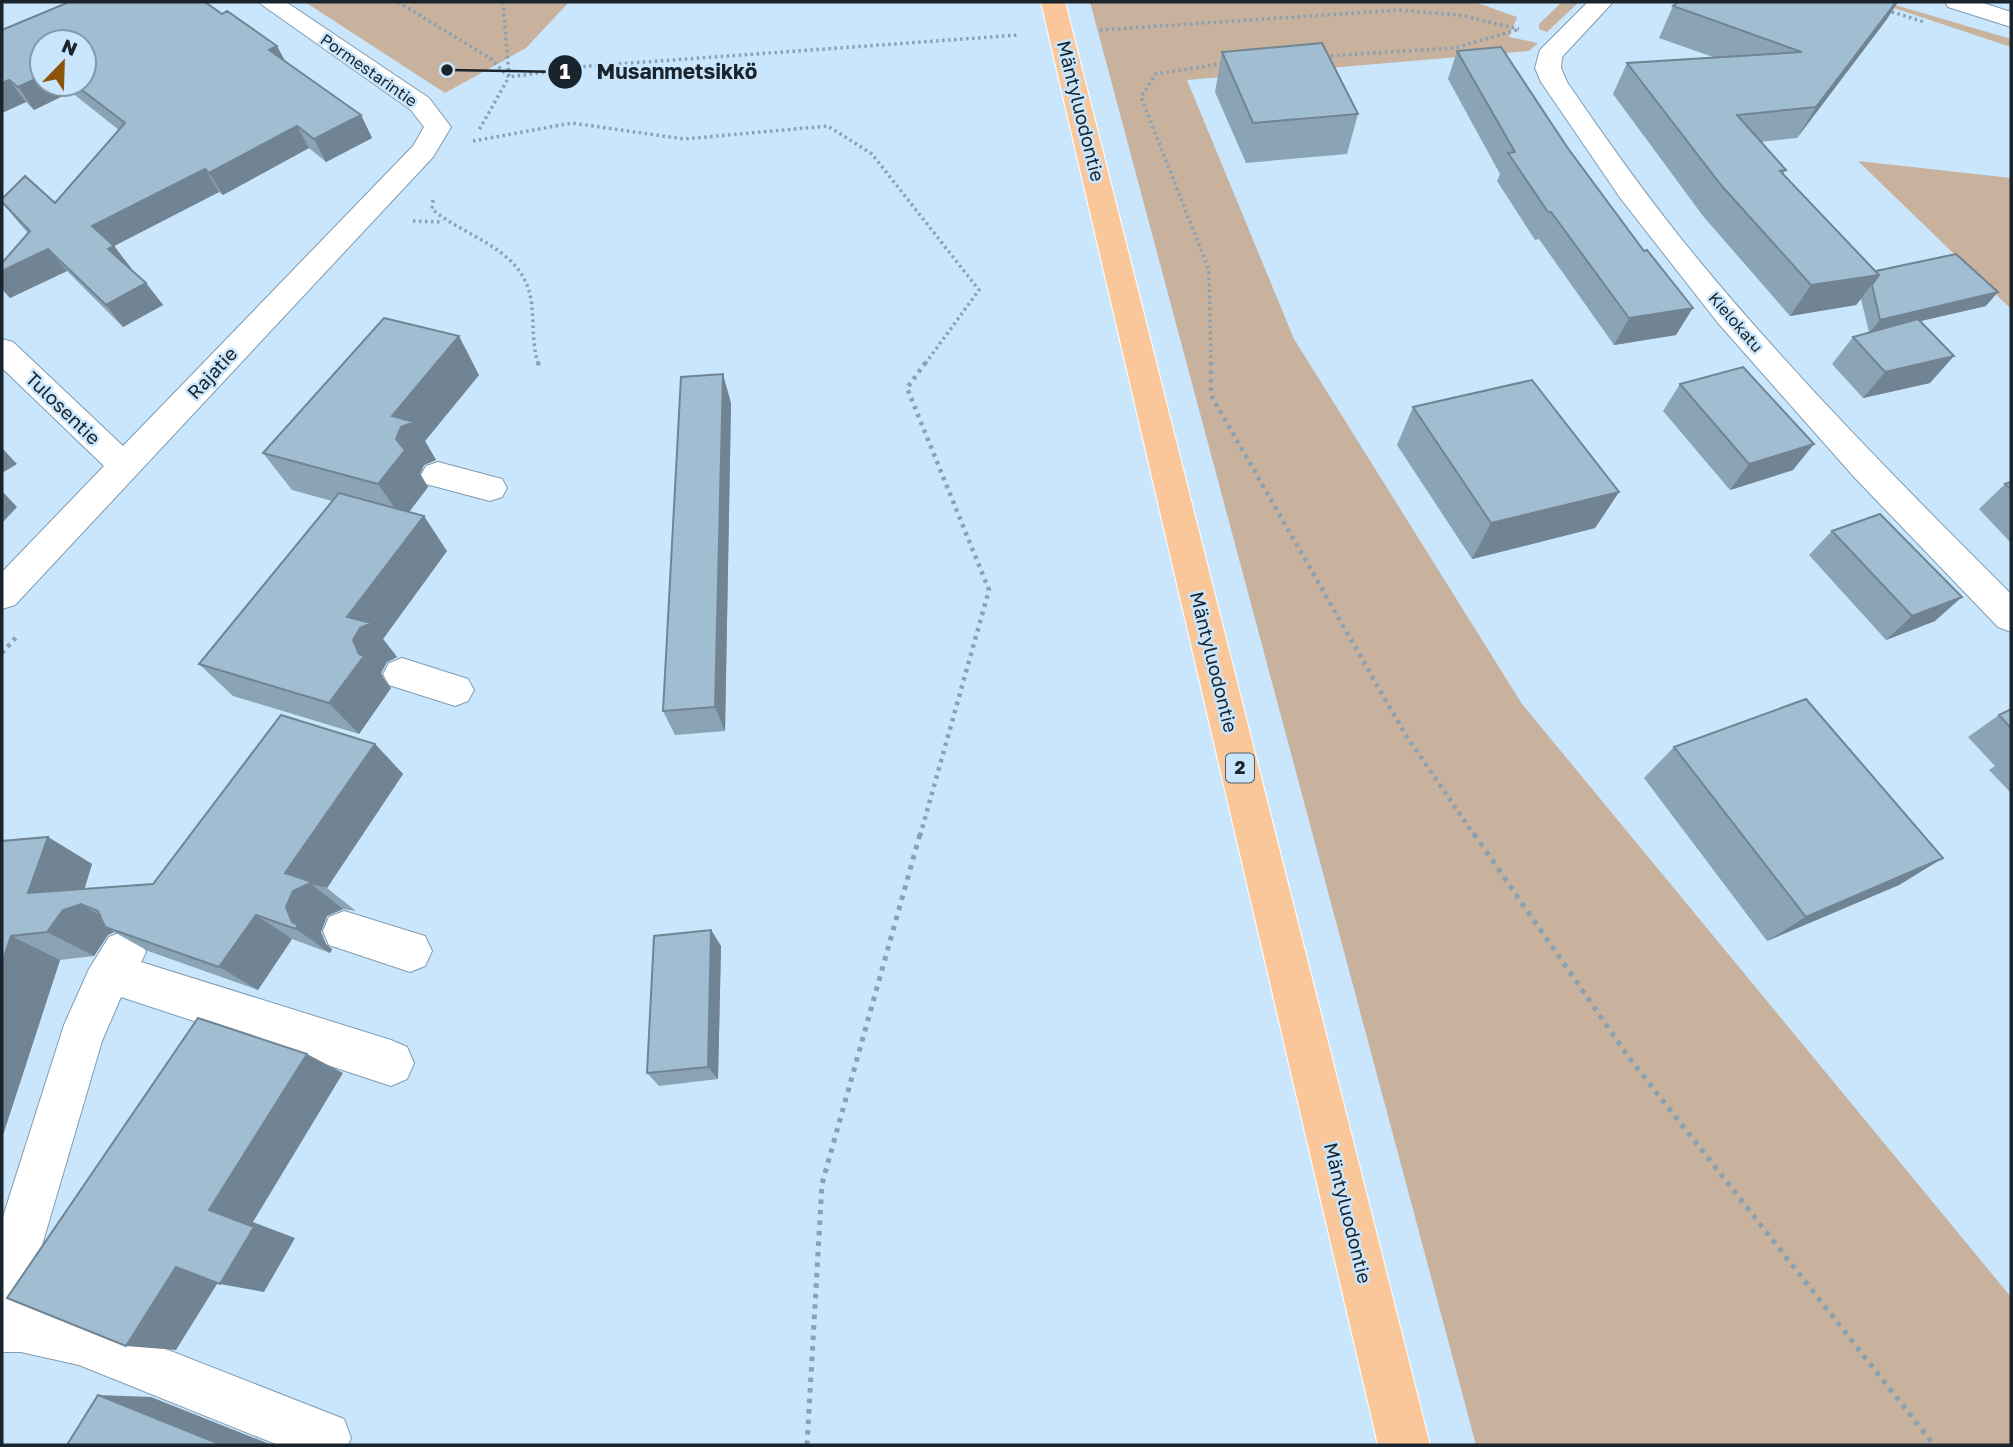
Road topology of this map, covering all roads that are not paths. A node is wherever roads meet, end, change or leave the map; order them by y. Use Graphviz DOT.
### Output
graph roads {
  1 [pos="270,2"];
  2 [pos="1054,2"];
  3 [pos="1601,2"];
  4 [pos="1957,2"];
  5 [pos="2011,20"];
  6 [pos="423,151"];
  7 [pos="2,350"];
  8 [pos="124,466"];
  9 [pos="438,475"];
  10 [pos="490,488"];
  11 [pos="2,595"];
  12 [pos="2011,617"];
  13 [pos="402,674"];
  14 [pos="455,690"];
  15 [pos="344,931"];
  16 [pos="410,951"];
  17 [pos="391,1063"];
  18 [pos="2,1299"];
  19 [pos="2,1327"];
  20 [pos="325,1438"];
  21 [pos="1404,1445"];
  1 -- 6 [label="street, Pormestarintie"];
  2 -- 21 [label="highway, Mäntyluodontie / 2"];
  3 -- 12 [label="street, Kielokatu"];
  4 -- 5 [label="street"];
  6 -- 8 [label="street, Rajatie"];
  7 -- 8 [label="street, Tulosentie"];
  8 -- 11 [label="street, Rajatie"];
  9 -- 10 [label="street"];
  13 -- 14 [label="street"];
  15 -- 16 [label="street"];
  17 -- 18 [label="street"];
  19 -- 20 [label="street"];
}
